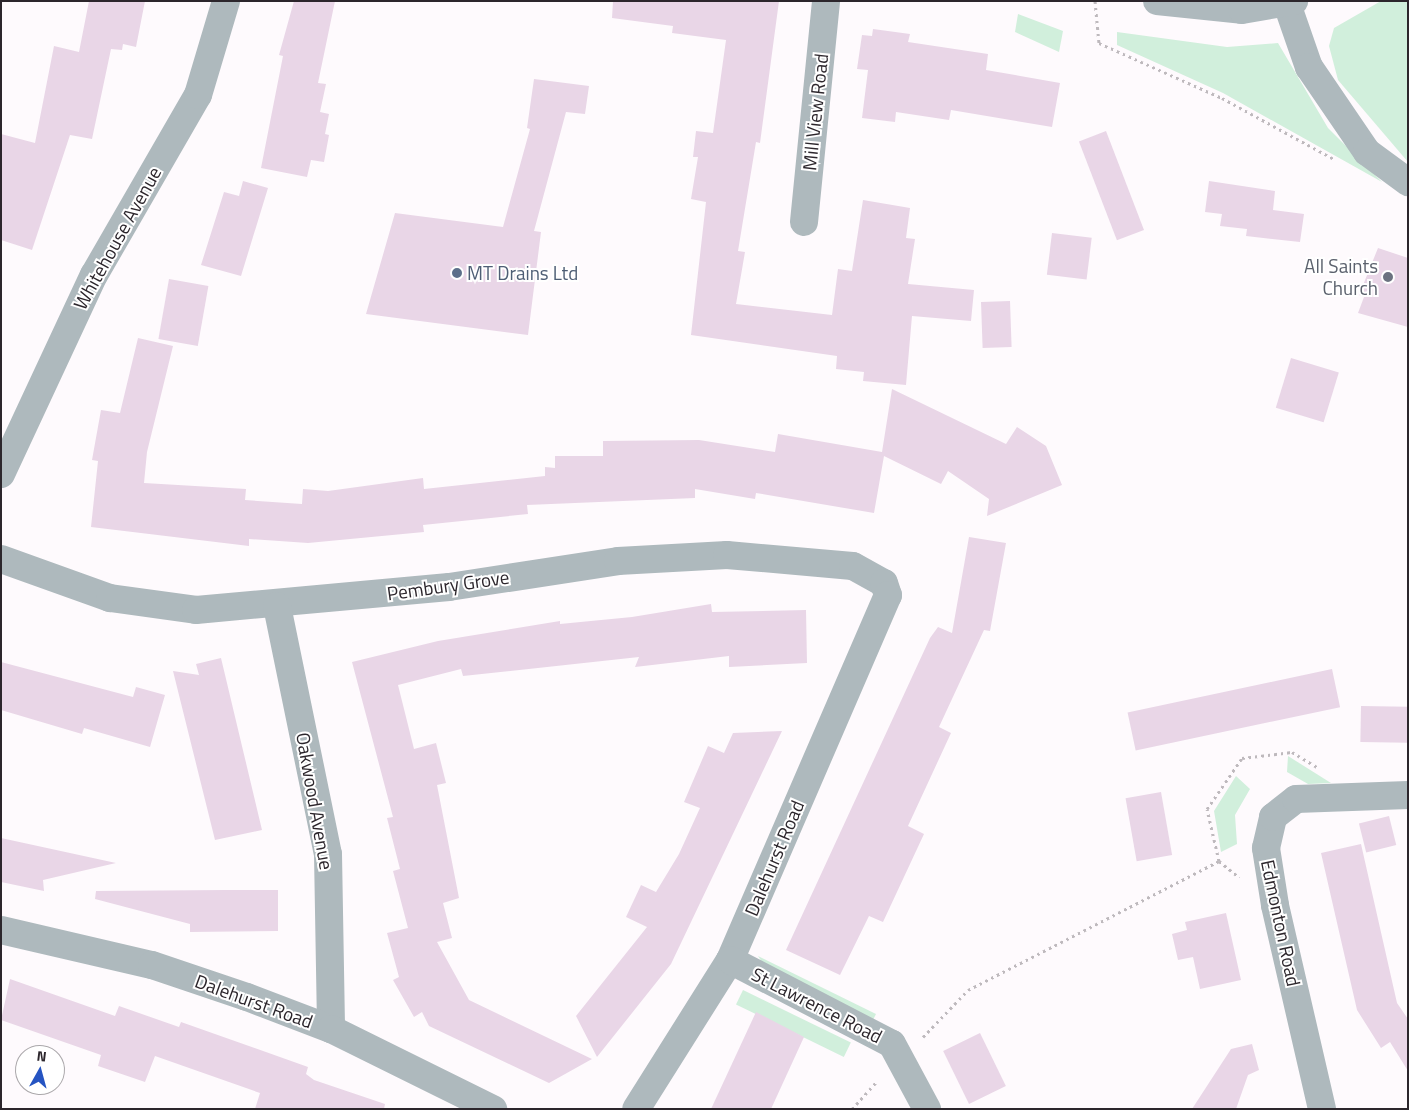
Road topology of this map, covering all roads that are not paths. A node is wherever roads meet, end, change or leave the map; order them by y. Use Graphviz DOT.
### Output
graph roads {
  1 [pos="226,1"];
  2 [pos="826,1"];
  3 [pos="1158,1"];
  4 [pos="1290,3"];
  5 [pos="1408,182"];
  6 [pos="804,222"];
  7 [pos="1,474"];
  8 [pos="1,560"];
  9 [pos="888,595"];
  10 [pos="277,606"];
  11 [pos="1408,795"];
  12 [pos="1,930"];
  13 [pos="730,960"];
  14 [pos="331,1029"];
  15 [pos="493,1109"];
  16 [pos="636,1109"];
  17 [pos="927,1109"];
  18 [pos="1322,1109"];
  1 -- 7 [label="street, Whitehouse Avenue"];
  2 -- 6 [label="street, Mill View Road"];
  3 -- 4 [label="street"];
  4 -- 5 [label="street"];
  8 -- 10 [label="street, Pembury Grove"];
  9 -- 10 [label="street, Pembury Grove"];
  9 -- 13 [label="street, Dalehurst Road"];
  10 -- 14 [label="street, Oakwood Avenue"];
  11 -- 18 [label="street, Edmonton Road"];
  12 -- 14 [label="street, Dalehurst Road"];
  13 -- 16 [label="street, Dalehurst Road"];
  13 -- 17 [label="street, St Lawrence Road"];
  14 -- 15 [label="street, Dalehurst Road"];
}
